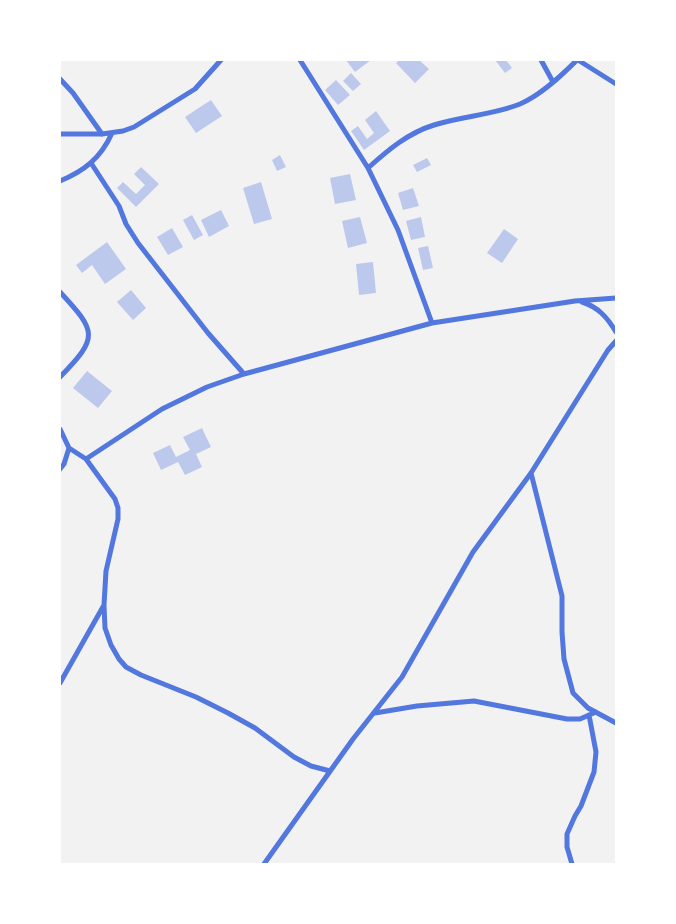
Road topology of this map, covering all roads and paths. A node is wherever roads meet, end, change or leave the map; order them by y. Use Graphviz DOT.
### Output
graph roads {
  1 [pos="221,60"];
  2 [pos="300,60"];
  3 [pos="541,60"];
  4 [pos="578,60"];
  5 [pos="60,79"];
  6 [pos="553,82"];
  7 [pos="616,84"];
  8 [pos="112,133"];
  9 [pos="60,134"];
  10 [pos="102,134"];
  11 [pos="91,163"];
  12 [pos="368,168"];
  13 [pos="60,181"];
  14 [pos="60,292"];
  15 [pos="616,298"];
  16 [pos="578,301"];
  17 [pos="432,323"];
  18 [pos="616,332"];
  19 [pos="616,341"];
  20 [pos="244,374"];
  21 [pos="60,377"];
  22 [pos="60,429"];
  23 [pos="69,448"];
  24 [pos="68,455"];
  25 [pos="60,456"];
  26 [pos="86,459"];
  27 [pos="60,469"];
  28 [pos="531,473"];
  29 [pos="104,605"];
  30 [pos="60,683"];
  31 [pos="596,712"];
  32 [pos="374,713"];
  33 [pos="589,715"];
  34 [pos="616,723"];
  35 [pos="330,771"];
  36 [pos="264,864"];
  37 [pos="572,864"];
  1 -- 8 [label="street"];
  2 -- 12 [label="street"];
  3 -- 6 [label="street"];
  4 -- 6 [label="street"];
  4 -- 7 [label="street"];
  5 -- 10 [label="street"];
  6 -- 12 [label="street"];
  8 -- 10 [label="street"];
  8 -- 11 [label="street"];
  9 -- 10 [label="street"];
  11 -- 13 [label="street"];
  11 -- 20 [label="street"];
  12 -- 17 [label="street"];
  14 -- 21 [label="street"];
  15 -- 16 [label="street"];
  16 -- 17 [label="street"];
  16 -- 18 [label="street"];
  17 -- 20 [label="street"];
  19 -- 28 [label="street"];
  20 -- 26 [label="street"];
  22 -- 23 [label="street"];
  23 -- 24 [label="street"];
  23 -- 26 [label="street"];
  24 -- 25 [label="street"];
  24 -- 27 [label="street"];
  26 -- 29 [label="street"];
  28 -- 31 [label="street"];
  28 -- 32 [label="street"];
  29 -- 30 [label="street"];
  29 -- 35 [label="street"];
  31 -- 33 [label="street"];
  31 -- 34 [label="street"];
  32 -- 33 [label="street"];
  32 -- 35 [label="street"];
  33 -- 37 [label="street"];
  35 -- 36 [label="street"];
}
